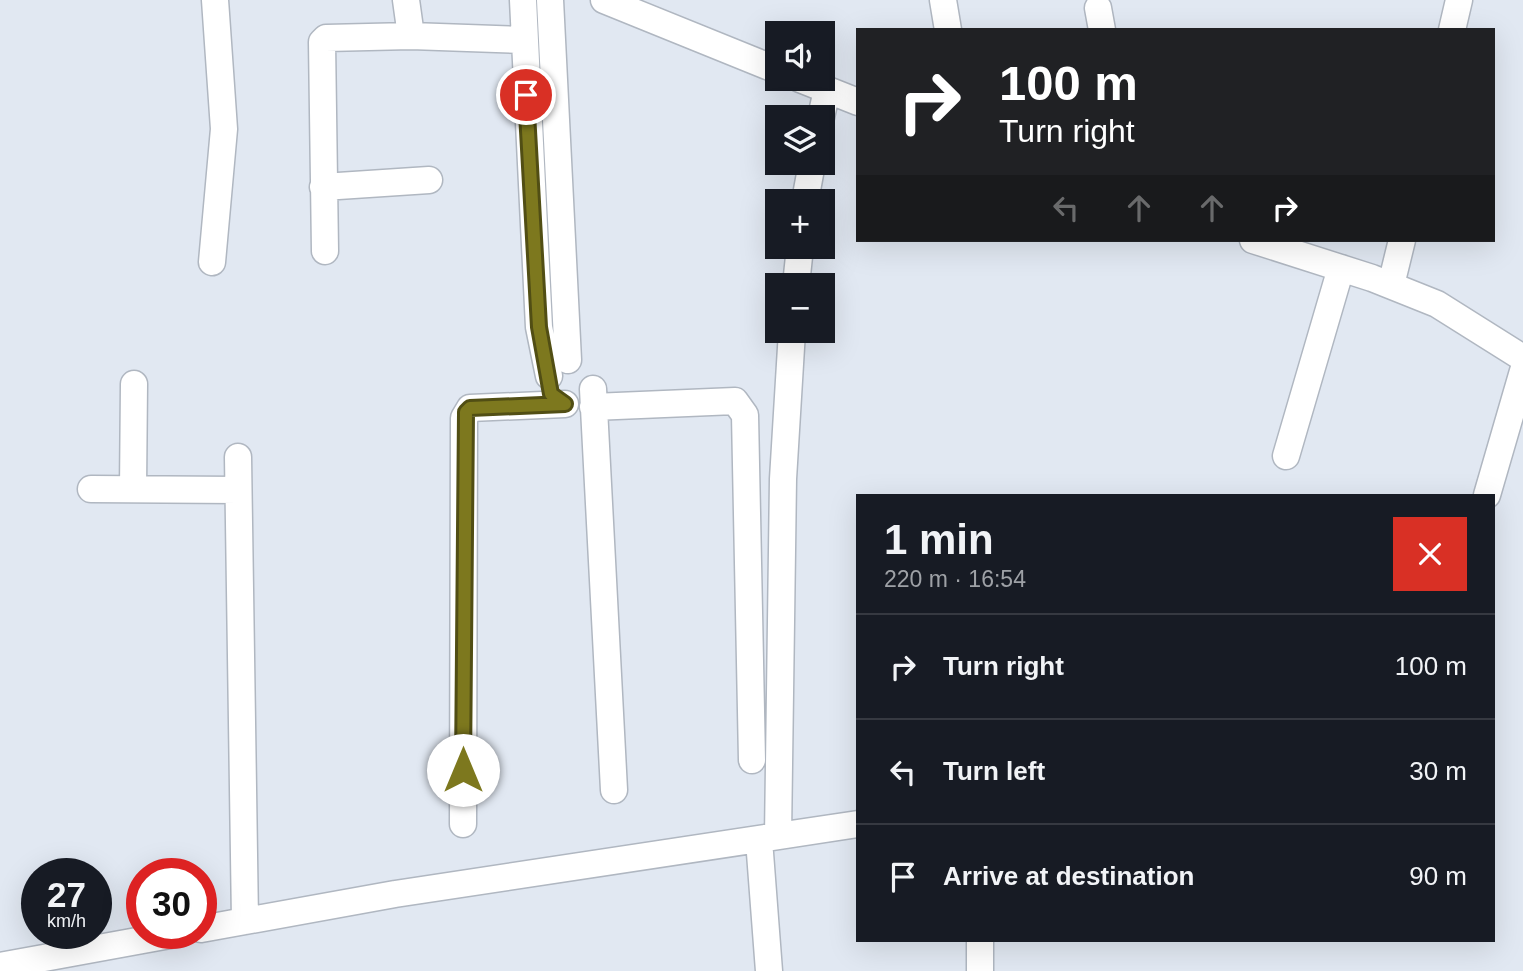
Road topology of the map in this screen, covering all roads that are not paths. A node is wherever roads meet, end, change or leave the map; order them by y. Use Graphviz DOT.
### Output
graph roads {
  1 [pos="215,0"];
  2 [pos="406,0"];
  3 [pos="523,0"];
  4 [pos="550,0"];
  5 [pos="604,0"];
  6 [pos="943,0"];
  7 [pos="1459,0"];
  8 [pos="948,28"];
  9 [pos="1452,28"];
  10 [pos="411,36"];
  11 [pos="523,40"];
  12 [pos="765,65"];
  13 [pos="830,91"];
  14 [pos="856,101"];
  15 [pos="556,122"];
  16 [pos="528,123"];
  17 [pos="429,180"];
  18 [pos="323,187"];
  19 [pos="562,228"];
  20 [pos="534,230"];
  21 [pos="1259,242"];
  22 [pos="1402,242"];
  23 [pos="325,251"];
  24 [pos="212,262"];
  25 [pos="1341,268"];
  26 [pos="1391,285"];
  27 [pos="791,343"];
  28 [pos="1523,358"];
  29 [pos="559,368"];
  30 [pos="1523,372"];
  31 [pos="134,383"];
  32 [pos="593,398"];
  33 [pos="565,404"];
  34 [pos="1286,456"];
  35 [pos="238,457"];
  36 [pos="90,489"];
  37 [pos="133,489"];
  38 [pos="239,490"];
  39 [pos="1487,494"];
  40 [pos="752,760"];
  41 [pos="614,790"];
  42 [pos="463,824"];
  43 [pos="856,824"];
  44 [pos="768,838"];
  45 [pos="245,921"];
  46 [pos="217,926"];
  47 [pos="979,942"];
  48 [pos="126,943"];
  49 [pos="0,967"];
  50 [pos="769,971"];
  51 [pos="980,971"];
  1 -- 24 [label="street"];
  2 -- 10 [label="street"];
  3 -- 11 [label="street"];
  4 -- 15 [label="street"];
  5 -- 12 [label="street"];
  6 -- 8 [label="street"];
  7 -- 9 [label="street"];
  10 -- 11 [label="street"];
  10 -- 18 [label="street"];
  11 -- 16 [label="street"];
  13 -- 14 [label="street"];
  15 -- 16 [label="street"];
  15 -- 19 [label="street"];
  16 -- 20 [label="street"];
  17 -- 18 [label="street"];
  18 -- 23 [label="street"];
  19 -- 20 [label="street"];
  19 -- 29 [label="street"];
  20 -- 29 [label="street"];
  21 -- 25 [label="street"];
  22 -- 26 [label="street"];
  25 -- 26 [label="street"];
  25 -- 34 [label="street"];
  26 -- 28 [label="street"];
  27 -- 44 [label="street"];
  29 -- 32 [label="street"];
  29 -- 33 [label="street"];
  30 -- 39 [label="street"];
  31 -- 37 [label="street"];
  32 -- 33 [label="street"];
  32 -- 40 [label="street"];
  32 -- 41 [label="street"];
  33 -- 42 [label="street"];
  35 -- 38 [label="street"];
  36 -- 37 [label="street"];
  37 -- 38 [label="street"];
  38 -- 45 [label="street"];
  43 -- 44 [label="street"];
  44 -- 45 [label="street"];
  44 -- 50 [label="street"];
  45 -- 46 [label="street"];
  47 -- 51 [label="street"];
  48 -- 49 [label="street"];
}
